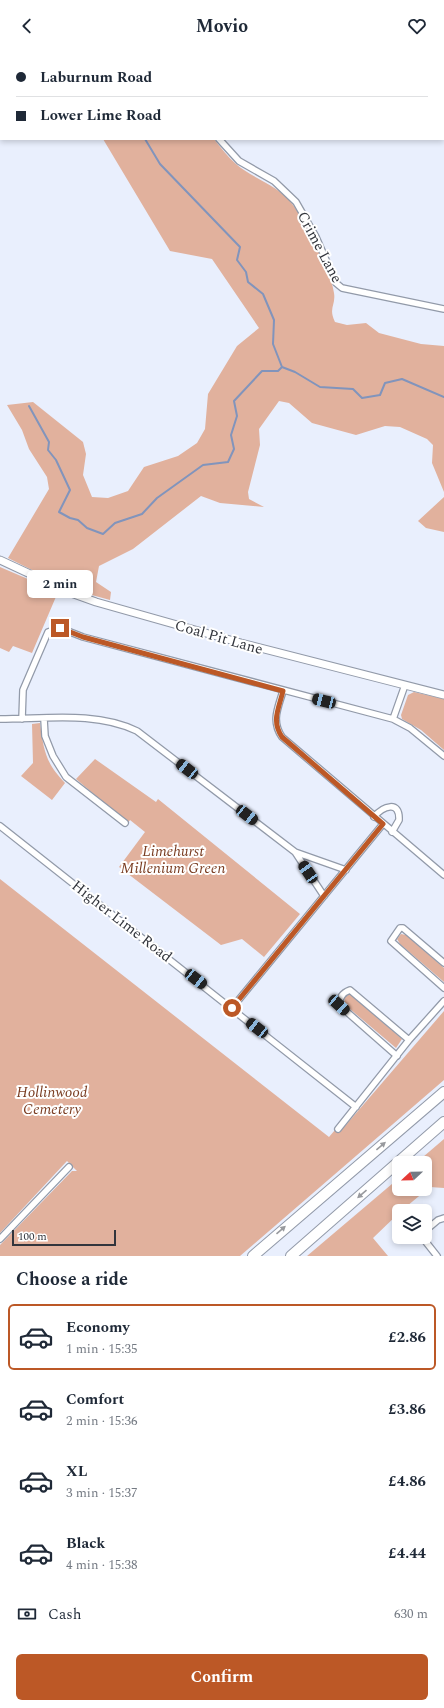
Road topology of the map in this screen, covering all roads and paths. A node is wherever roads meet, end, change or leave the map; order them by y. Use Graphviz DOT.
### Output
graph roads {
  1 [pos="220,140"];
  2 [pos="444,309"];
  3 [pos="0,560"];
  4 [pos="405,685"];
  5 [pos="283,691"];
  6 [pos="444,695"];
  7 [pos="0,719"];
  8 [pos="22,719"];
  9 [pos="44,719"];
  10 [pos="393,719"];
  11 [pos="444,756"];
  12 [pos="374,817"];
  13 [pos="125,823"];
  14 [pos="383,824"];
  15 [pos="0,826"];
  16 [pos="392,832"];
  17 [pos="294,852"];
  18 [pos="346,870"];
  19 [pos="444,875"];
  20 [pos="324,896"];
  21 [pos="444,963"];
  22 [pos="444,988"];
  23 [pos="444,1001"];
  24 [pos="232,1008"];
  25 [pos="409,1040"];
  26 [pos="397,1056"];
  27 [pos="444,1092"];
  28 [pos="356,1107"];
  29 [pos="444,1122"];
  30 [pos="338,1129"];
  31 [pos="70,1167"];
  32 [pos="444,1218"];
  33 [pos="432,1225"];
  34 [pos="0,1239"];
  35 [pos="428,1244"];
  36 [pos="252,1256"];
  37 [pos="291,1256"];
  38 [pos="437,1256"];
  1 -- 2 [label="street, Crime Lane"];
  3 -- 4 [label="street, Coal Pit Lane"];
  4 -- 6 [label="street, Coal Pit Lane"];
  4 -- 10 [label="street"];
  5 -- 8 [label="street"];
  5 -- 10 [label="street"];
  5 -- 12 [label="street"];
  7 -- 8 [label="street"];
  8 -- 9 [label="street"];
  9 -- 13 [label="street"];
  9 -- 17 [label="street"];
  10 -- 11 [label="street"];
  12 -- 14 [label="street"];
  12 -- 16 [label="street"];
  14 -- 16 [label="street"];
  14 -- 18 [label="street"];
  15 -- 24 [label="street, Higher Lime Road"];
  16 -- 19 [label="street"];
  17 -- 18 [label="street"];
  17 -- 20 [label="street"];
  18 -- 20 [label="street"];
  20 -- 24 [label="street"];
  21 -- 22 [label="street"];
  23 -- 25 [label="street"];
  24 -- 28 [label="street, Higher Lime Road"];
  25 -- 26 [label="street"];
  25 -- 26 [label="street"];
  26 -- 28 [label="street"];
  36 -- 27 [label="highway, one-way"];
  28 -- 30 [label="street"];
  29 -- 37 [label="highway, one-way"];
  31 -- 34 [label="street"];
  32 -- 33 [label="street"];
  35 -- 38 [label="street"];
}
